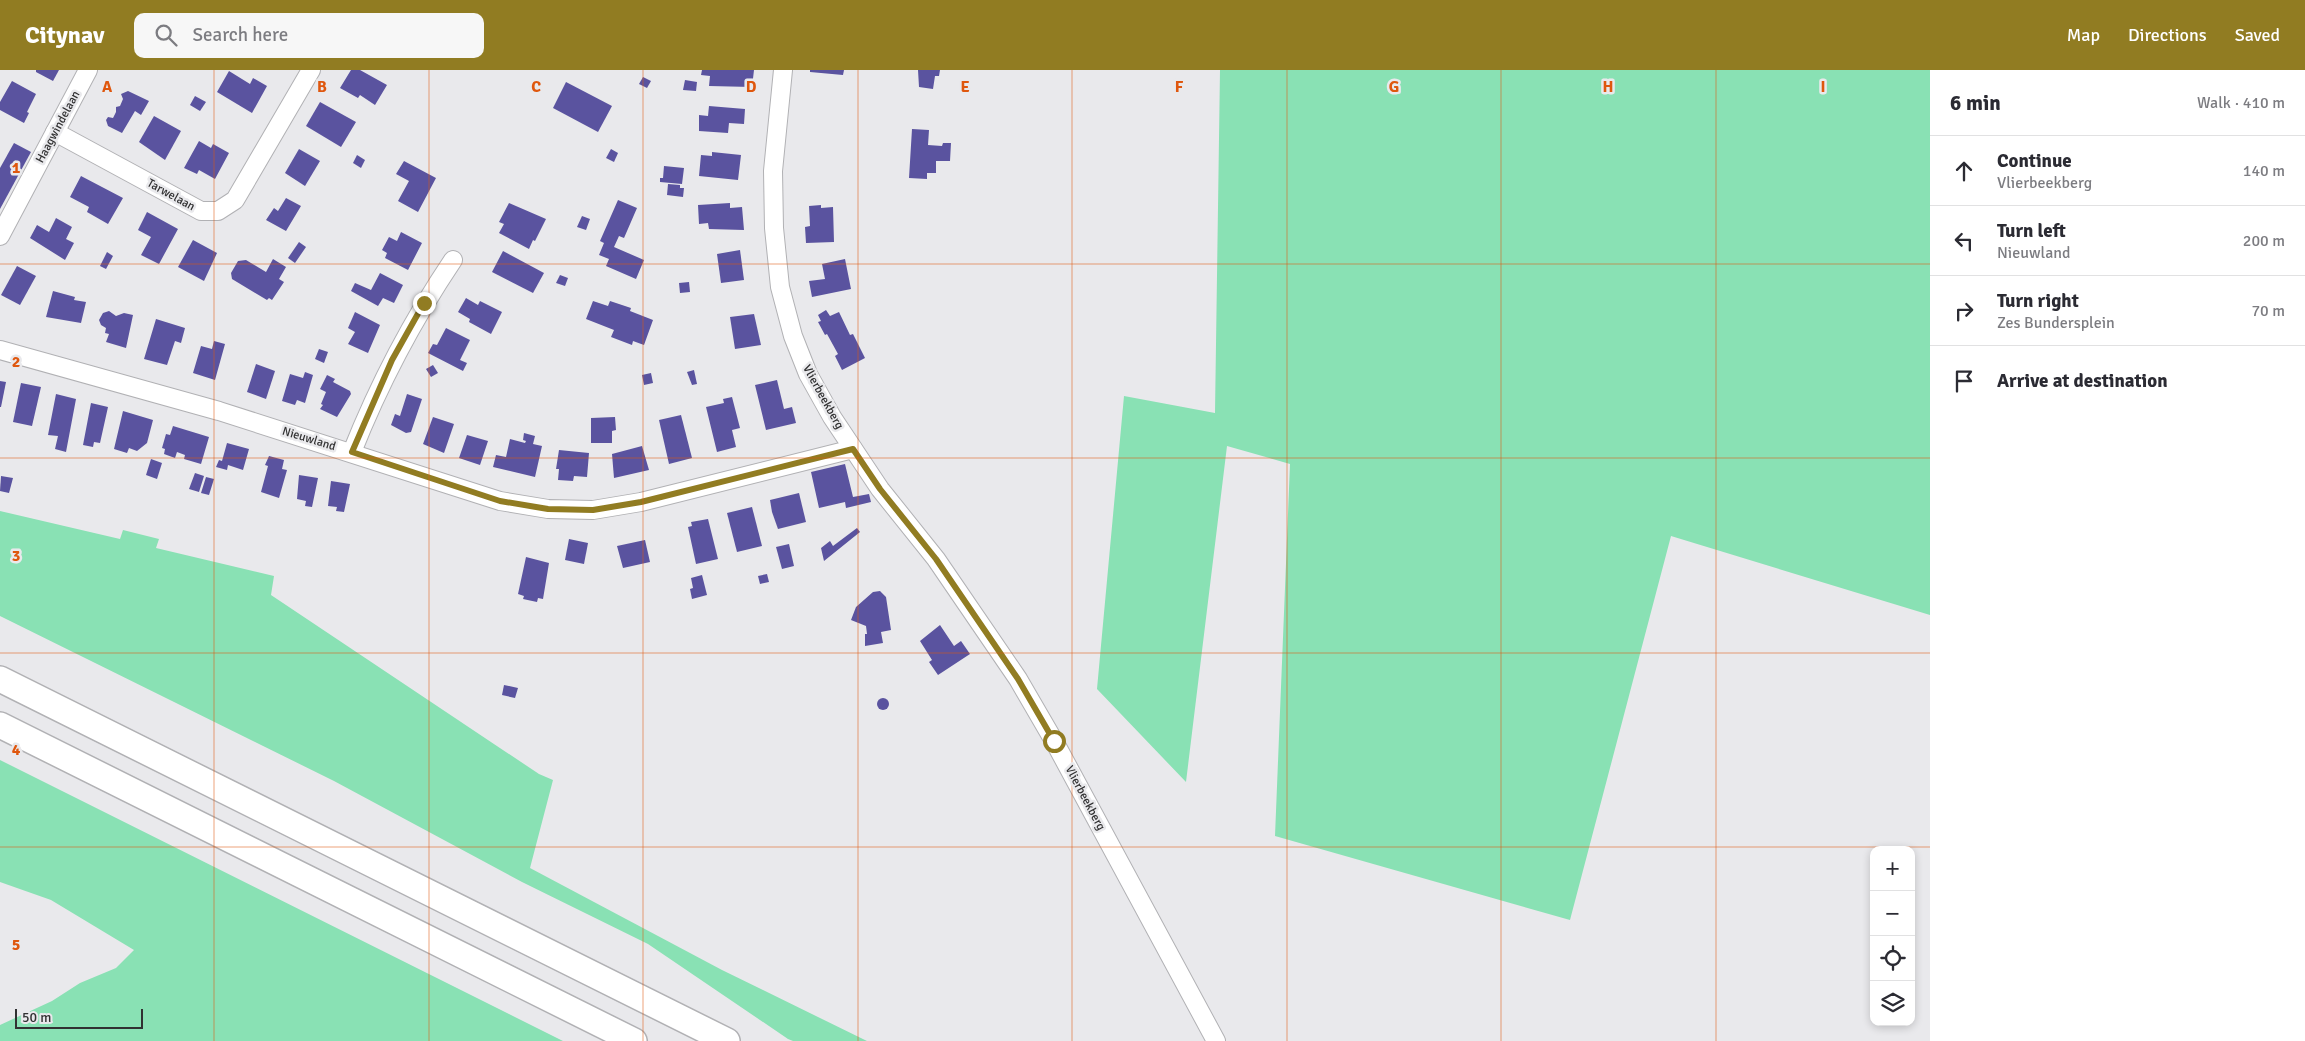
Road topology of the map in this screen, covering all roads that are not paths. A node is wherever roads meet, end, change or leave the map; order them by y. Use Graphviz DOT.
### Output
graph roads {
  1 [pos="88,70"];
  2 [pos="311,70"];
  3 [pos="783,70"];
  4 [pos="55,132"];
  5 [pos="0,236"];
  6 [pos="453,260"];
  7 [pos="0,350"];
  8 [pos="853,449"];
  9 [pos="352,452"];
  10 [pos="0,679"];
  11 [pos="0,724"];
  12 [pos="634,1041"];
  13 [pos="727,1041"];
  14 [pos="1216,1041"];
  1 -- 4 [label="street, Haagwindelaan"];
  2 -- 4 [label="street, Tarwelaan"];
  3 -- 8 [label="street, Vlierbeekberg"];
  4 -- 5 [label="street, Haagwindelaan"];
  6 -- 9 [label="street"];
  7 -- 9 [label="street, Nieuwland"];
  8 -- 9 [label="street, Nieuwland"];
  8 -- 14 [label="street, Vlierbeekberg"];
  10 -- 13 [label="highway"];
  11 -- 12 [label="highway"];
}
